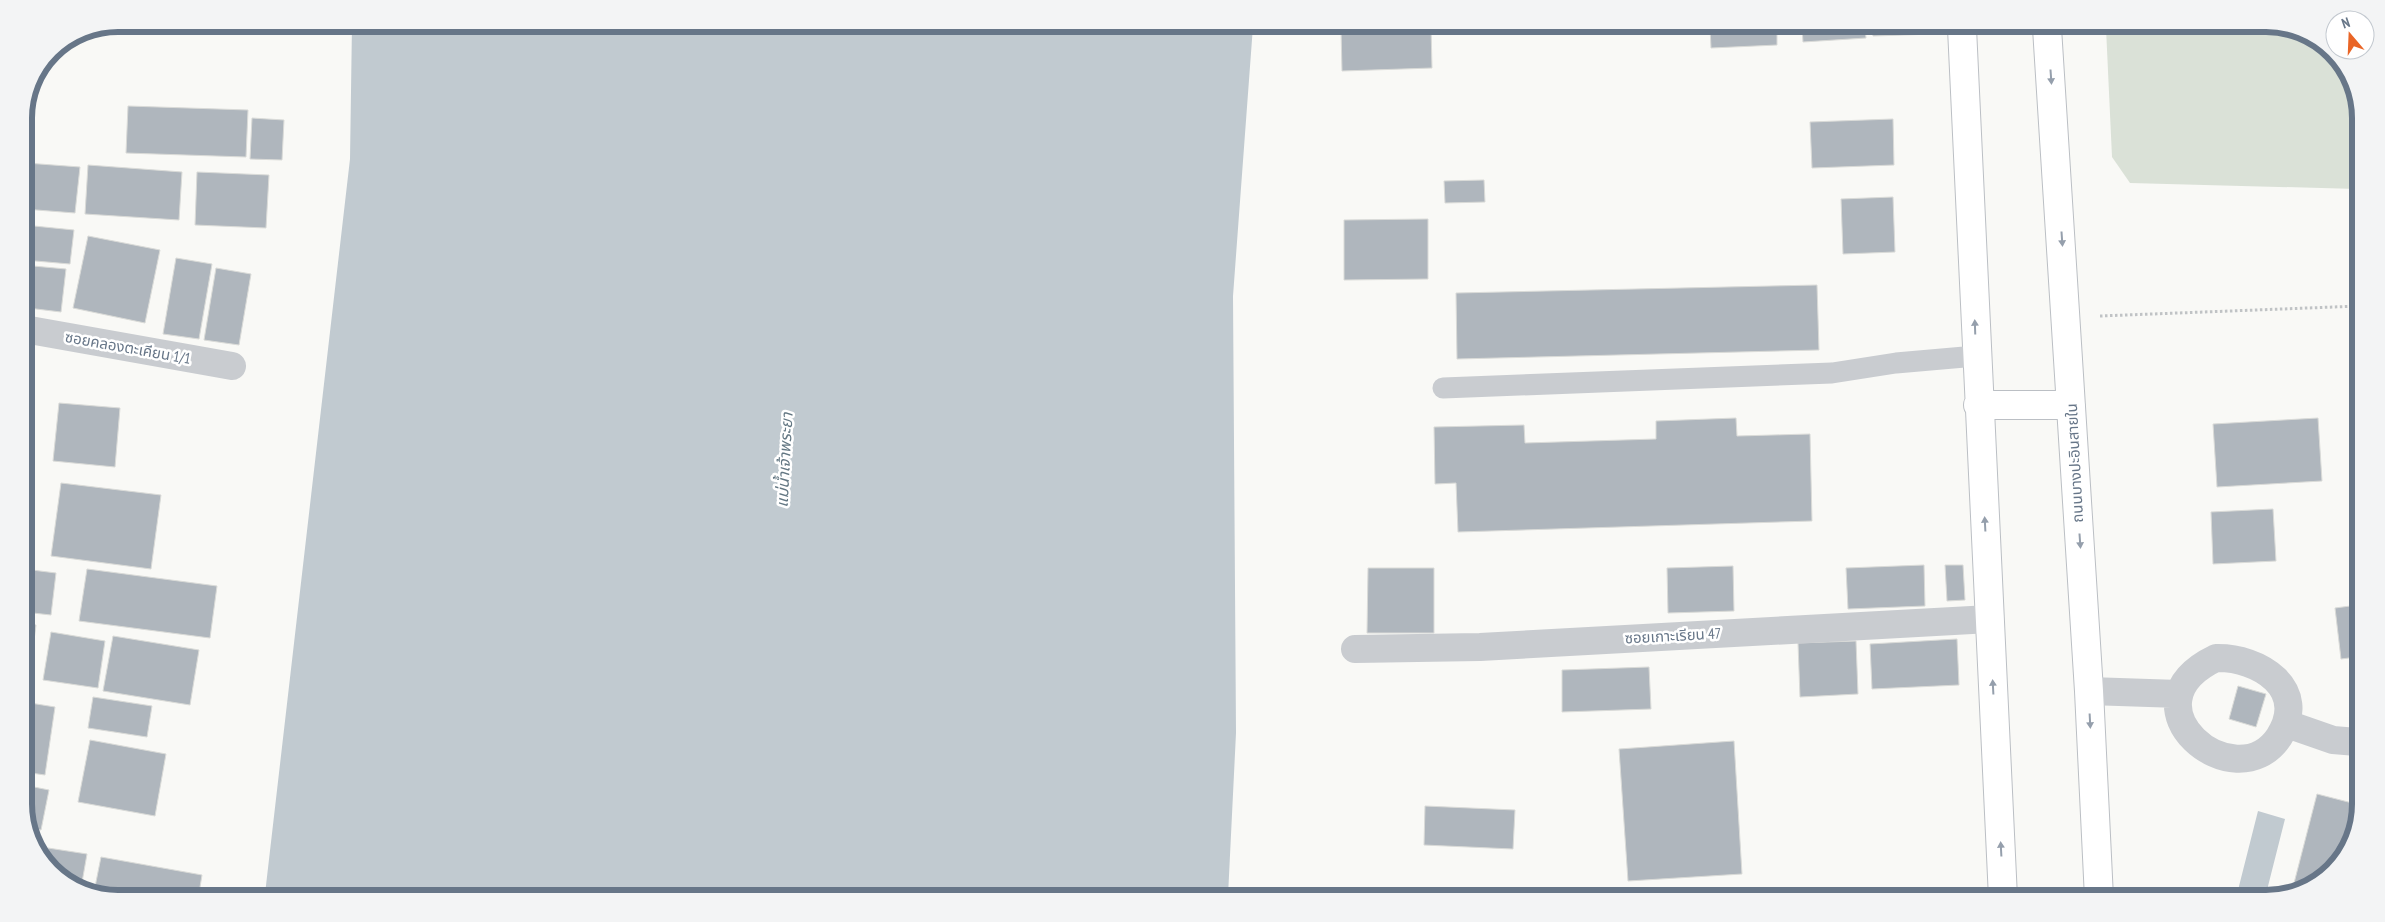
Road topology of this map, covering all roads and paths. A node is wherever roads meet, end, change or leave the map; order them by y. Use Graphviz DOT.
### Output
graph roads {
  1 [pos="1962,32"];
  2 [pos="2047,32"];
  3 [pos="2352,306"];
  4 [pos="2067,318"];
  5 [pos="32,331"];
  6 [pos="1976,356"];
  7 [pos="232,366"];
  8 [pos="1443,388"];
  9 [pos="1978,405"];
  10 [pos="2072,405"];
  11 [pos="1990,619"];
  12 [pos="1355,649"];
  13 [pos="2089,691"];
  14 [pos="2179,694"];
  15 [pos="2287,724"];
  16 [pos="2352,742"];
  17 [pos="2003,889"];
  18 [pos="2099,889"];
  6 -- 1 [label="main road, one-way"];
  2 -- 4 [label="main road, ถนนบางปะอินสายใน, one-way"];
  3 -- 4 [label="path"];
  4 -- 10 [label="main road, ถนนบางปะอินสายใน"];
  5 -- 7 [label="street, ซอยคลองตะเคียน 1/1"];
  6 -- 8 [label="lane"];
  6 -- 9 [label="main road"];
  9 -- 10 [label="main road"];
  11 -- 9 [label="main road, one-way"];
  10 -- 13 [label="main road, ถนนบางปะอินสายใน, one-way"];
  11 -- 12 [label="street, ซอยเกาะเรียน 47"];
  17 -- 11 [label="main road, one-way"];
  13 -- 14 [label="street"];
  13 -- 18 [label="main road, ถนนบางปะอินสายใน, one-way"];
  14 -- 15 [label="street"];
  14 -- 15 [label="street"];
  15 -- 16 [label="street"];
}
